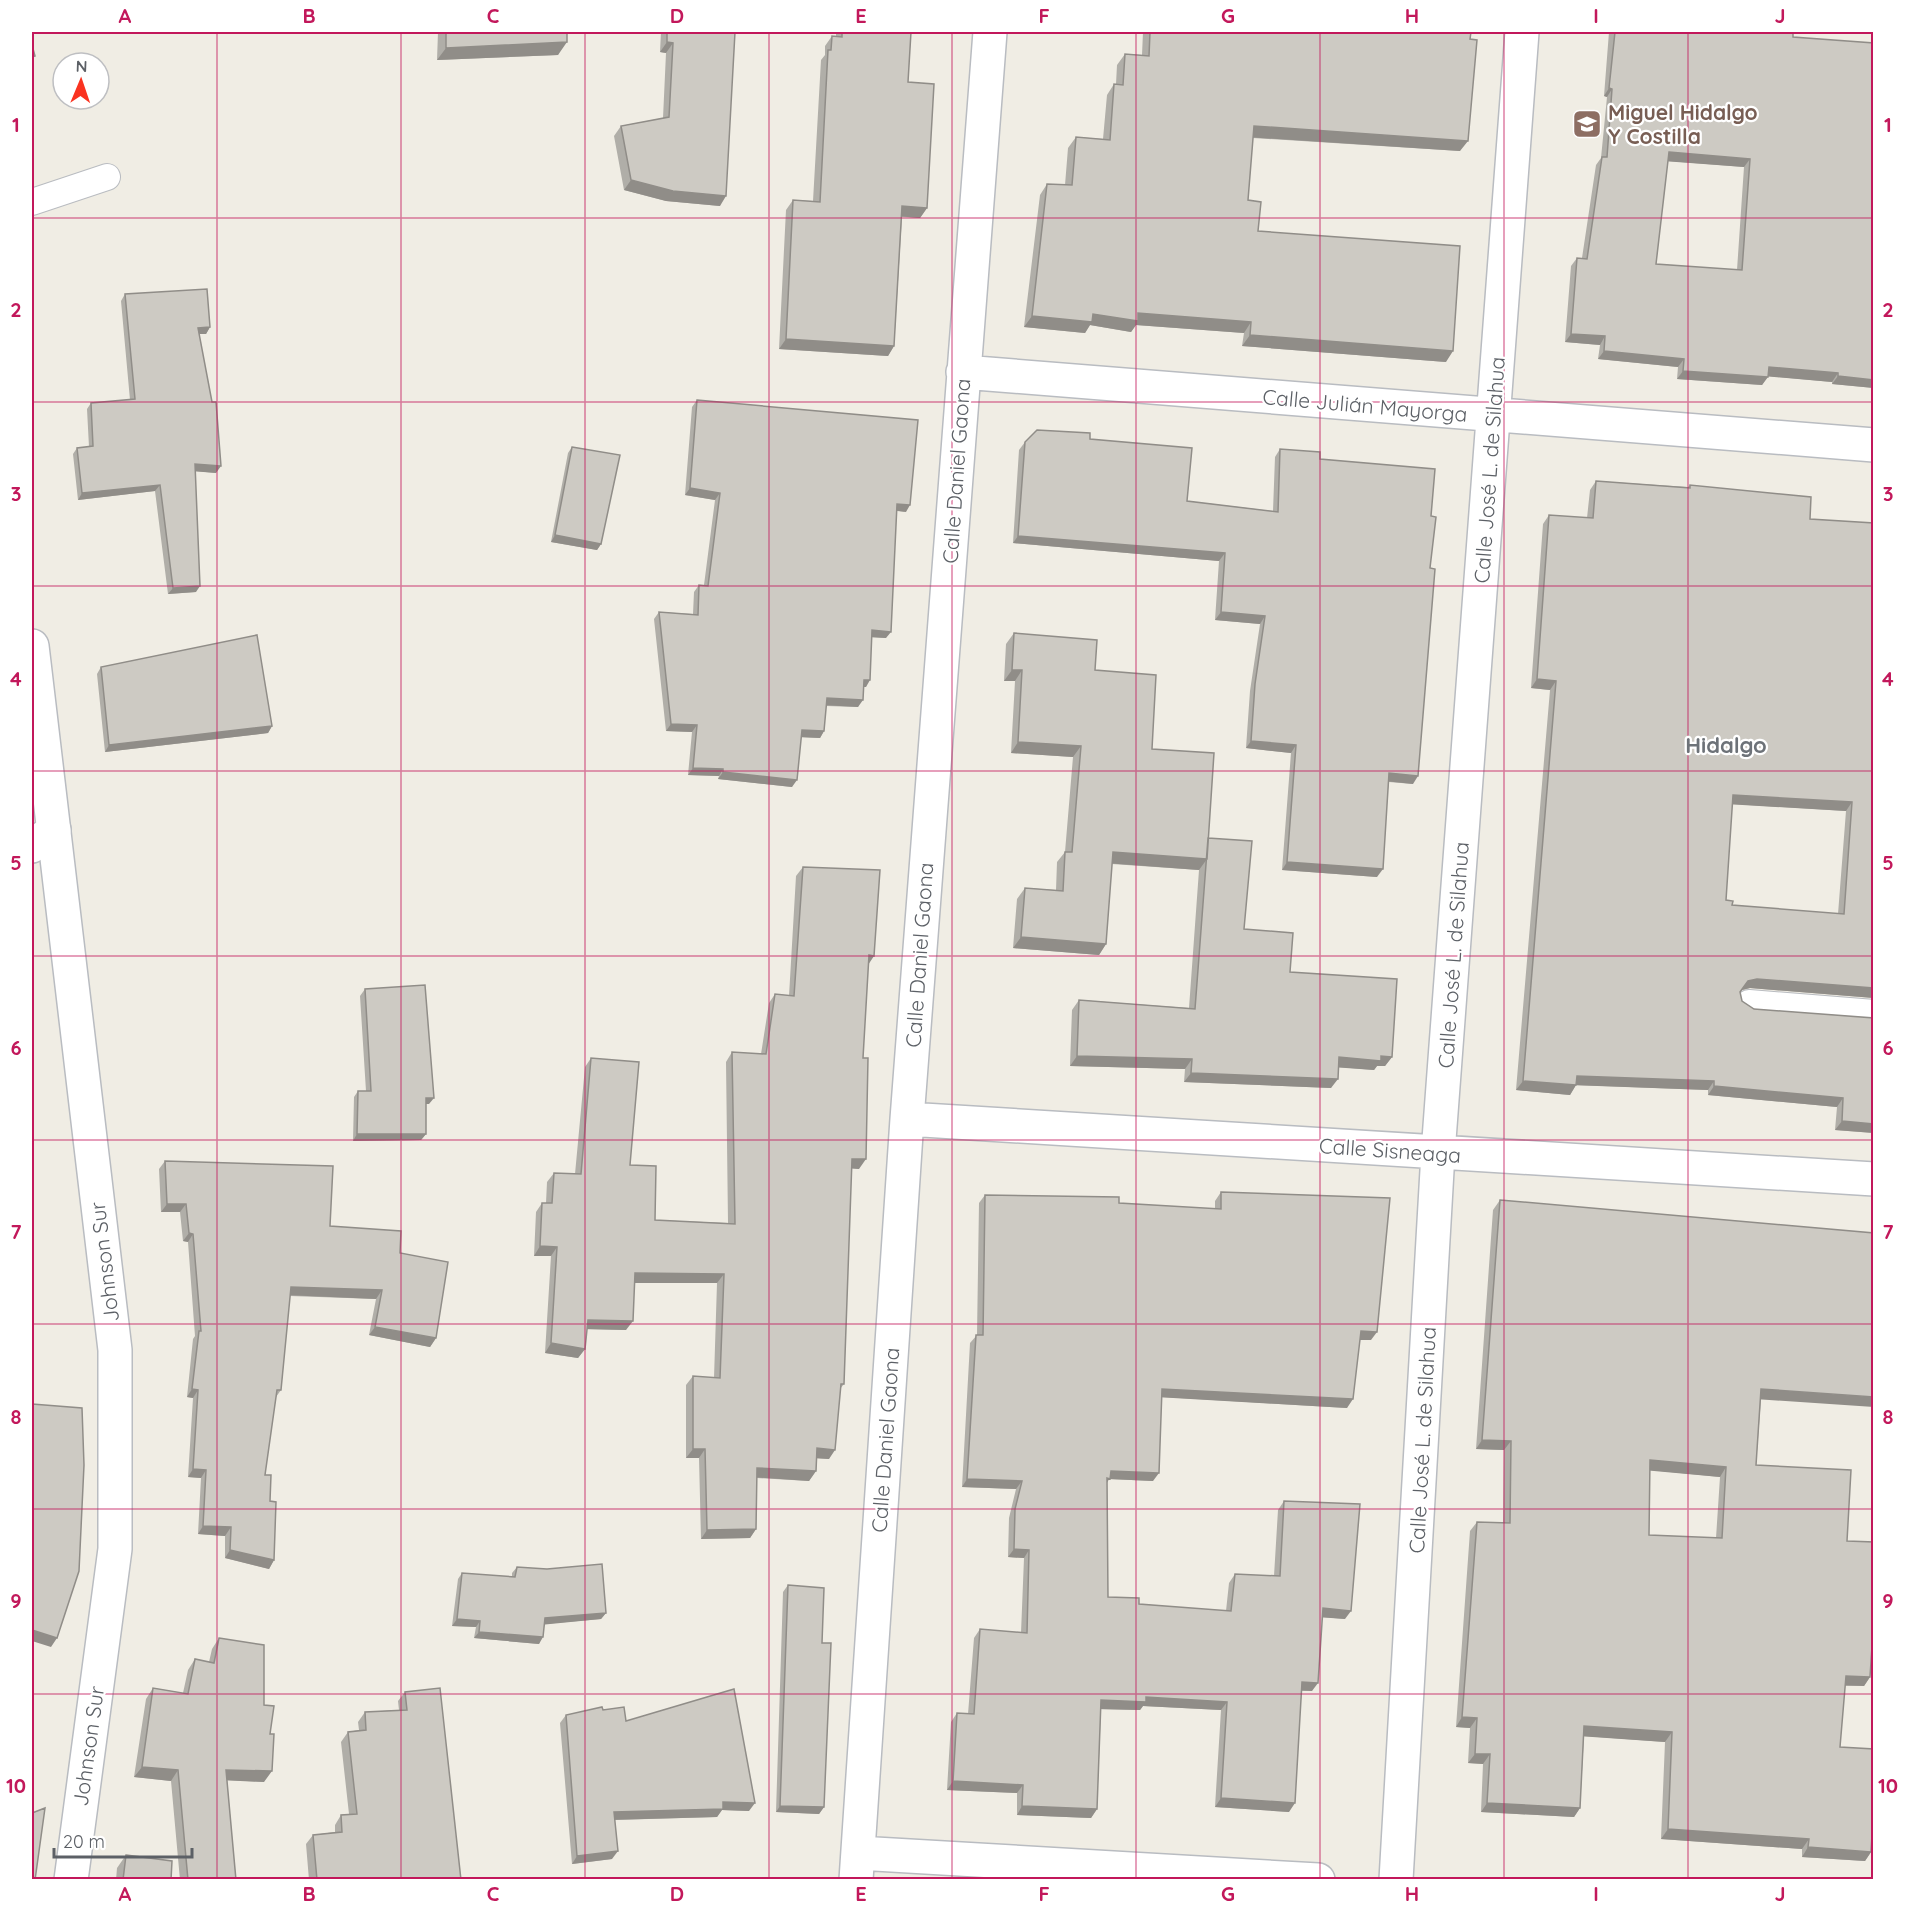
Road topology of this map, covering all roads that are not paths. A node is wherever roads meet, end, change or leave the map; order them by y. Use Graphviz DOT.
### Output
graph roads {
  1 [pos="990,32"];
  2 [pos="1522,32"];
  3 [pos="107,177"];
  4 [pos="32,202"];
  5 [pos="963,372"];
  6 [pos="1494,416"];
  7 [pos="1874,445"];
  8 [pos="32,646"];
  9 [pos="43,838"];
  10 [pos="1749,1004"];
  11 [pos="1874,1013"];
  12 [pos="907,1119"];
  13 [pos="1438,1153"];
  14 [pos="1874,1179"];
  15 [pos="857,1866"];
  16 [pos="71,1880"];
  17 [pos="1318,1880"];
  18 [pos="1396,1880"];
  1 -- 5 [label="street, Calle Daniel Gaona"];
  2 -- 6 [label="street, Calle José L. de Silahua"];
  3 -- 4 [label="lane"];
  5 -- 6 [label="street, Calle Julián Mayorga"];
  5 -- 12 [label="street, Calle Daniel Gaona"];
  6 -- 7 [label="street, Calle Julián Mayorga"];
  6 -- 13 [label="street, Calle José L. de Silahua"];
  8 -- 9 [label="street, Johnson Sur"];
  9 -- 16 [label="street, Johnson Sur"];
  10 -- 11 [label="lane"];
  12 -- 13 [label="street, Calle Sisneaga"];
  12 -- 15 [label="street, Calle Daniel Gaona"];
  13 -- 14 [label="street, Calle Sisneaga"];
  13 -- 18 [label="street, Calle José L. de Silahua"];
  15 -- 17 [label="street"];
}
